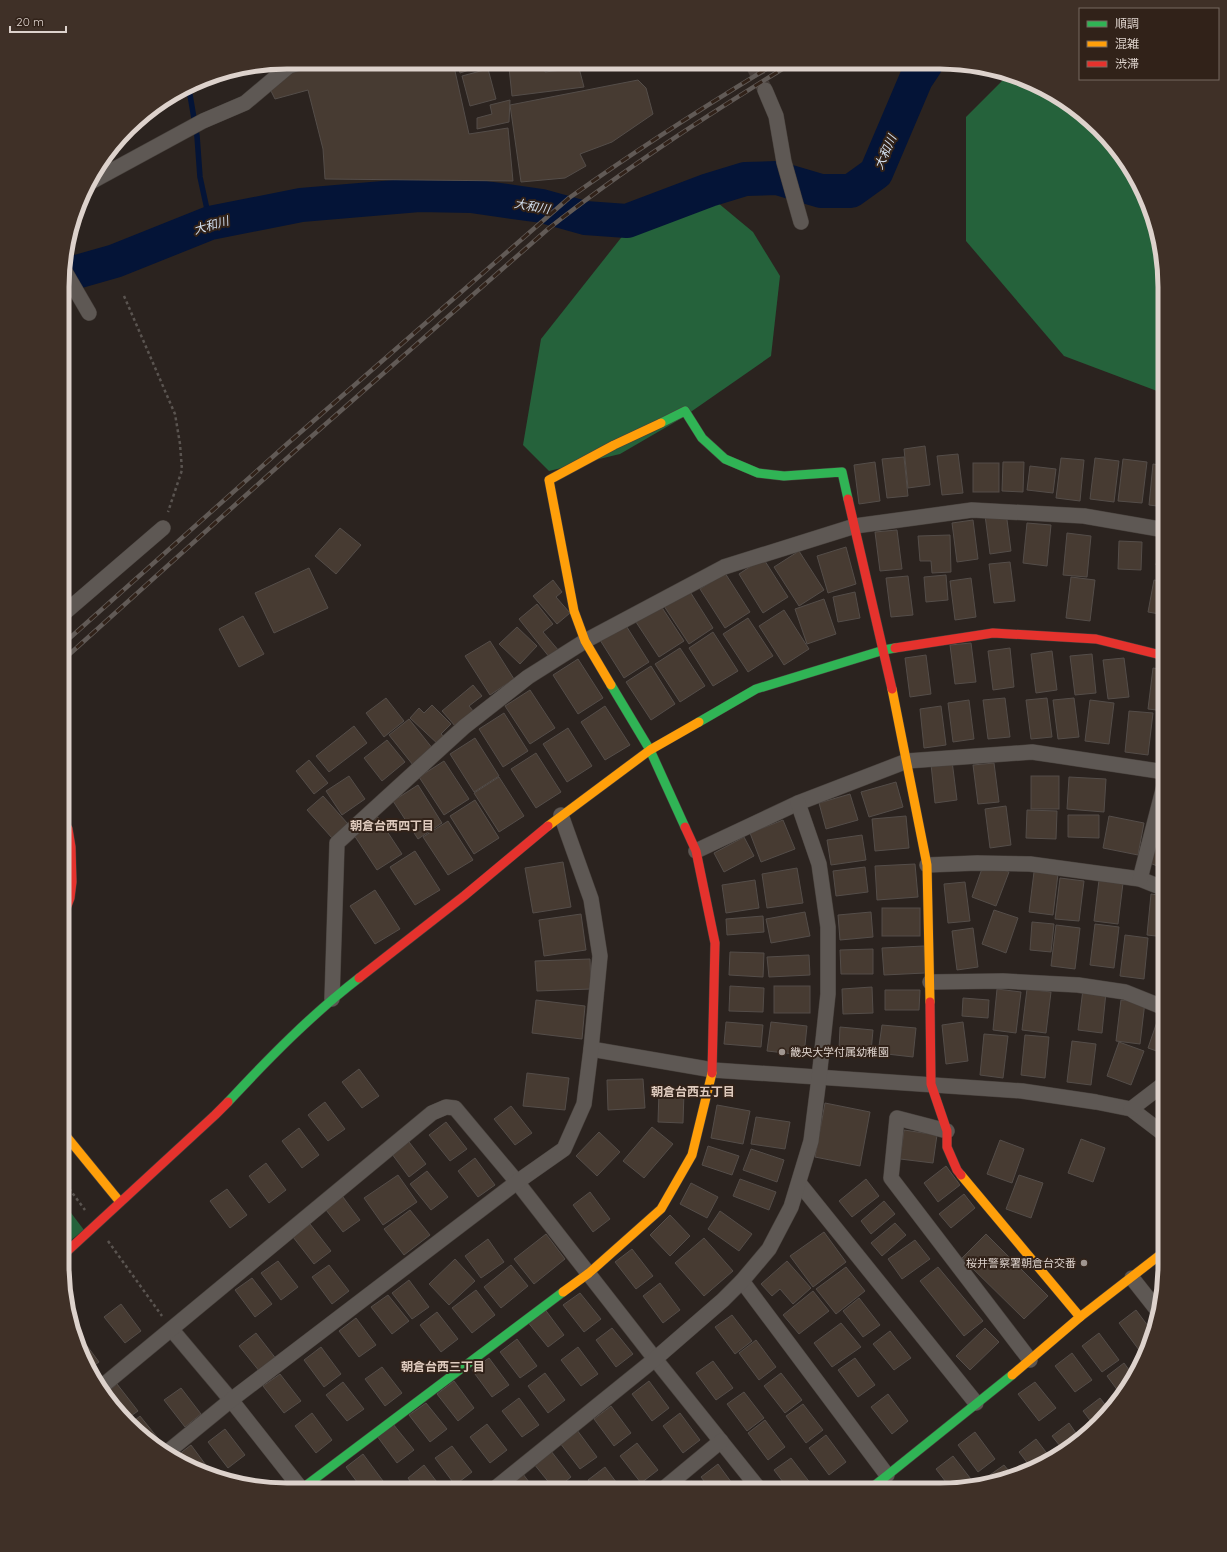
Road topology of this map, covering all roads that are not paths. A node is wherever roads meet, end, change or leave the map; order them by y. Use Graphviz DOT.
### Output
graph roads {
  1 [pos="286,69"];
  2 [pos="765,90"];
  3 [pos="98,178"];
  4 [pos="801,222"];
  5 [pos="69,279"];
  6 [pos="89,314"];
  7 [pos="855,526"];
  8 [pos="163,528"];
  9 [pos="1158,529"];
  10 [pos="69,609"];
  11 [pos="586,642"];
  12 [pos="884,650"];
  13 [pos="1158,654"];
  14 [pos="650,750"];
  15 [pos="907,761"];
  16 [pos="1158,771"];
  17 [pos="798,804"];
  18 [pos="1158,809"];
  19 [pos="561,815"];
  20 [pos="69,835"];
  21 [pos="696,851"];
  22 [pos="927,865"];
  23 [pos="1140,879"];
  24 [pos="1158,886"];
  25 [pos="69,901"];
  26 [pos="930,982"];
  27 [pos="332,999"];
  28 [pos="1158,1005"];
  29 [pos="591,1049"];
  30 [pos="713,1070"];
  31 [pos="819,1078"];
  32 [pos="931,1084"];
  33 [pos="1158,1088"];
  34 [pos="1131,1109"];
  35 [pos="1158,1130"];
  36 [pos="947,1131"];
  37 [pos="69,1140"];
  38 [pos="517,1182"];
  39 [pos="798,1183"];
  40 [pos="120,1202"];
  41 [pos="69,1249"];
  42 [pos="1158,1256"];
  43 [pos="588,1273"];
  44 [pos="1132,1278"];
  45 [pos="742,1281"];
  46 [pos="1154,1306"];
  47 [pos="1080,1317"];
  48 [pos="172,1330"];
  49 [pos="655,1359"];
  50 [pos="1030,1360"];
  51 [pos="105,1384"];
  52 [pos="231,1400"];
  53 [pos="976,1403"];
  54 [pos="721,1441"];
  55 [pos="171,1449"];
  56 [pos="887,1475"];
  57 [pos="296,1483"];
  58 [pos="309,1483"];
  59 [pos="502,1483"];
  60 [pos="670,1483"];
  61 [pos="754,1483"];
  62 [pos="878,1483"];
  1 -- 3 [label="street"];
  2 -- 4 [label="street"];
  5 -- 6 [label="street"];
  7 -- 9 [label="street"];
  7 -- 11 [label="street"];
  7 -- 11 [label="street"];
  7 -- 12 [label="street"];
  8 -- 10 [label="street"];
  11 -- 14 [label="street"];
  11 -- 27 [label="street"];
  12 -- 13 [label="street"];
  12 -- 14 [label="street"];
  12 -- 15 [label="street"];
  14 -- 19 [label="street"];
  14 -- 21 [label="street"];
  15 -- 16 [label="street"];
  15 -- 17 [label="street"];
  15 -- 22 [label="street"];
  17 -- 21 [label="street"];
  17 -- 31 [label="street"];
  18 -- 23 [label="street"];
  19 -- 27 [label="street"];
  19 -- 29 [label="street"];
  20 -- 25 [label="street"];
  21 -- 30 [label="street"];
  22 -- 23 [label="street"];
  22 -- 26 [label="street"];
  23 -- 24 [label="street"];
  26 -- 28 [label="street"];
  26 -- 32 [label="street"];
  27 -- 40 [label="street"];
  29 -- 30 [label="street"];
  29 -- 38 [label="street"];
  30 -- 31 [label="street"];
  30 -- 43 [label="street"];
  31 -- 32 [label="street"];
  31 -- 39 [label="street"];
  32 -- 34 [label="street"];
  32 -- 36 [label="street"];
  33 -- 34 [label="street"];
  34 -- 35 [label="street"];
  36 -- 47 [label="street"];
  36 -- 50 [label="street"];
  37 -- 40 [label="street"];
  38 -- 43 [label="street"];
  38 -- 48 [label="street"];
  38 -- 52 [label="street"];
  39 -- 45 [label="street"];
  39 -- 53 [label="street"];
  40 -- 41 [label="street"];
  42 -- 44 [label="street"];
  43 -- 49 [label="street"];
  43 -- 58 [label="street"];
  44 -- 46 [label="street"];
  44 -- 47 [label="street"];
  45 -- 49 [label="street"];
  45 -- 56 [label="street"];
  47 -- 50 [label="street"];
  48 -- 51 [label="street"];
  48 -- 52 [label="street"];
  49 -- 54 [label="street"];
  49 -- 59 [label="street"];
  50 -- 53 [label="street"];
  52 -- 55 [label="street"];
  52 -- 57 [label="street"];
  53 -- 56 [label="street"];
  54 -- 60 [label="street"];
  54 -- 61 [label="street"];
  56 -- 62 [label="street"];
}
